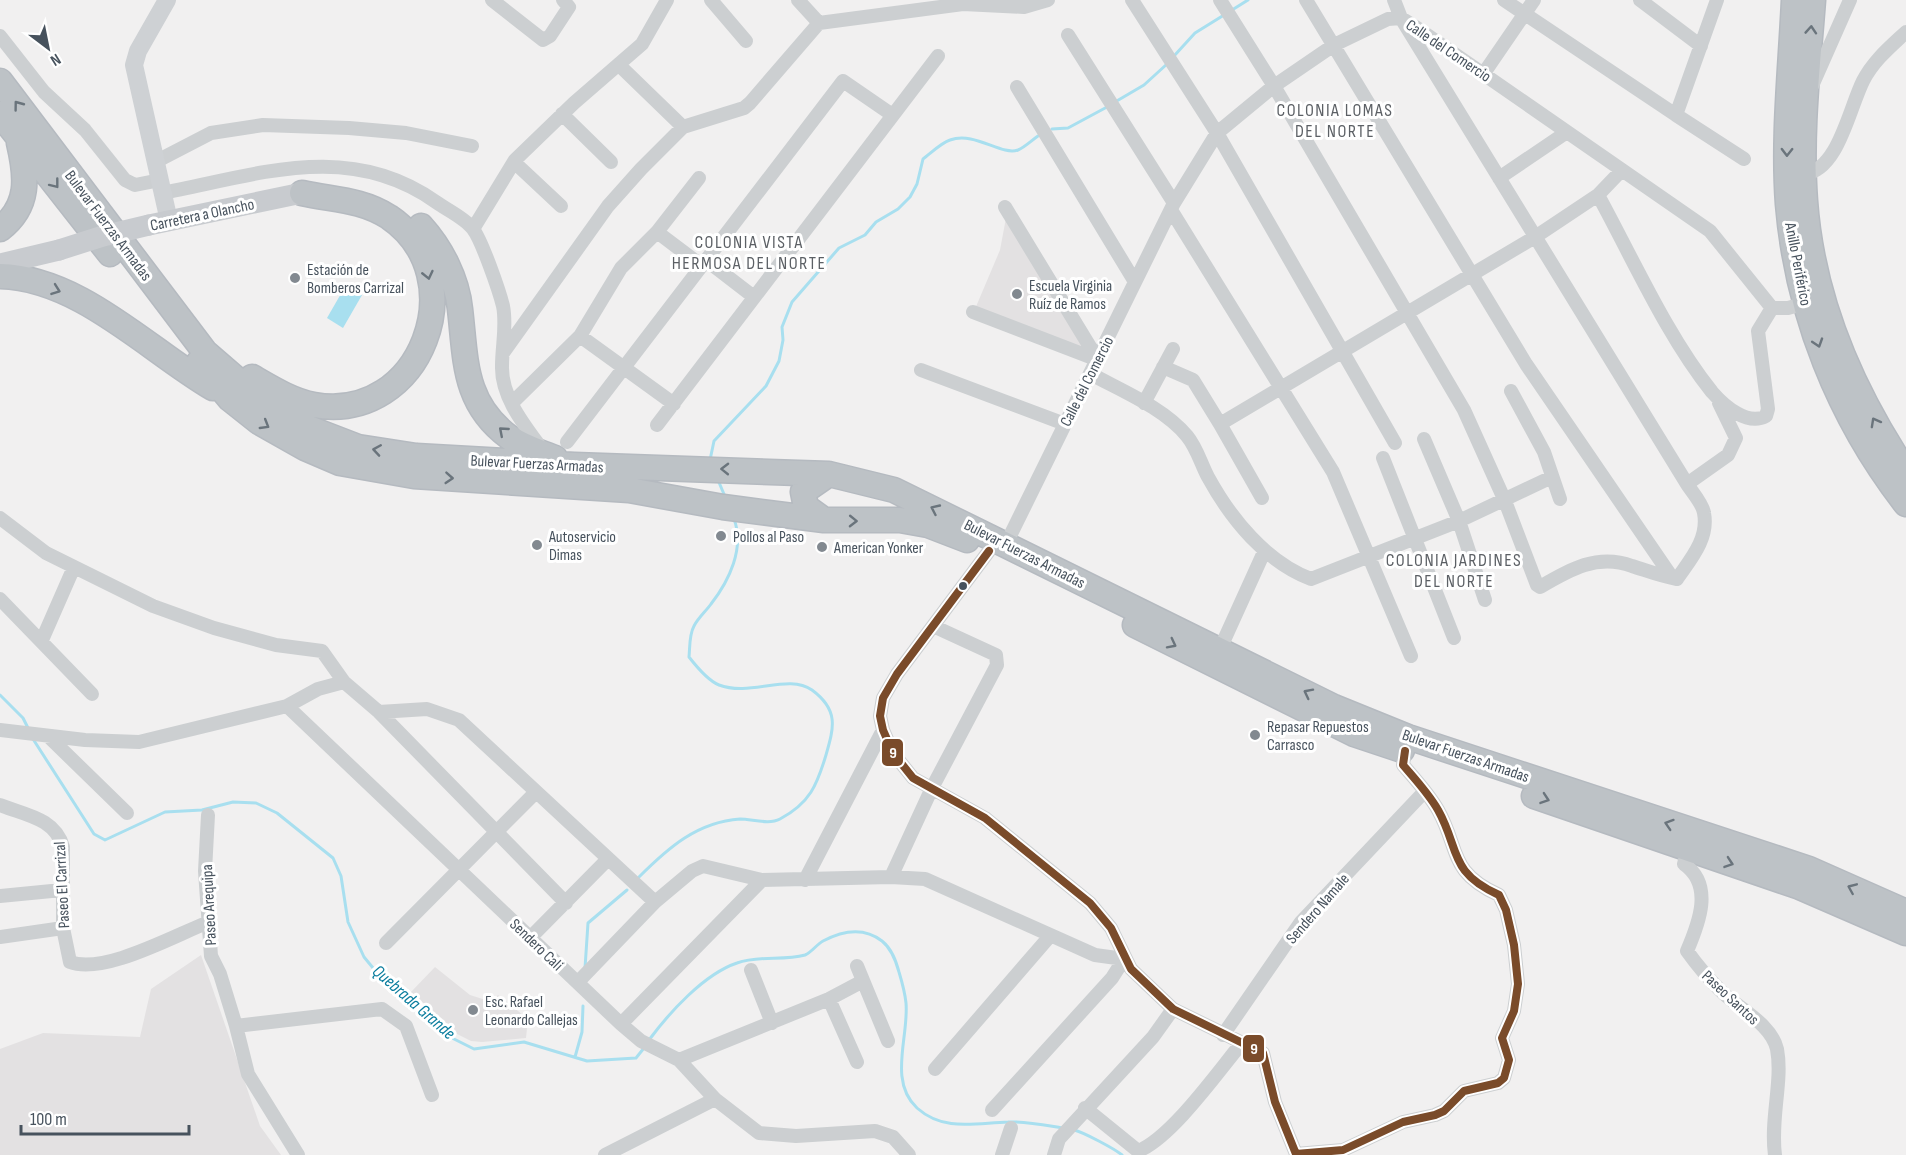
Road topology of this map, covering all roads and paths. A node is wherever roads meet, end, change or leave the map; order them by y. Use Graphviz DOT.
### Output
graph roads {
  1 [pos="166,0"];
  2 [pos="492,0"];
  3 [pos="563,0"];
  4 [pos="668,0"];
  5 [pos="711,0"];
  6 [pos="798,0"];
  7 [pos="1048,0"];
  8 [pos="1132,0"];
  9 [pos="1306,0"];
  10 [pos="1394,0"];
  11 [pos="1504,0"];
  12 [pos="1534,0"];
  13 [pos="1718,0"];
  14 [pos="1794,0"];
  15 [pos="1813,0"];
  16 [pos="1850,0"];
  17 [pos="1220,1"];
  18 [pos="1645,1"];
  19 [pos="998,3"];
  20 [pos="900,5"];
  21 [pos="1525,14"];
  22 [pos="1401,18"];
  23 [pos="819,23"];
  24 [pos="1906,32"];
  25 [pos="1068,35"];
  26 [pos="0,36"];
  27 [pos="746,41"];
  28 [pos="1334,45"];
  29 [pos="1701,46"];
  30 [pos="938,56"];
  31 [pos="619,64"];
  32 [pos="1484,73"];
  33 [pos="0,81"];
  34 [pos="1274,86"];
  35 [pos="1017,87"];
  36 [pos="1805,102"];
  37 [pos="0,114"];
  38 [pos="562,114"];
  39 [pos="891,114"];
  40 [pos="1676,116"];
  41 [pos="682,127"];
  42 [pos="1567,132"];
  43 [pos="1217,133"];
  44 [pos="18,138"];
  45 [pos="472,146"];
  46 [pos="1744,159"];
  47 [pos="155,162"];
  48 [pos="514,162"];
  49 [pos="611,162"];
  50 [pos="1621,171"];
  51 [pos="1804,174"];
  52 [pos="699,178"];
  53 [pos="1499,178"];
  54 [pos="161,187"];
  55 [pos="302,193"];
  56 [pos="1598,195"];
  57 [pos="561,206"];
  58 [pos="1005,207"];
  59 [pos="1172,207"];
  60 [pos="159,223"];
  61 [pos="0,229"];
  62 [pos="473,229"];
  63 [pos="657,232"];
  64 [pos="1535,237"];
  65 [pos="58,244"];
  66 [pos="0,250"];
  67 [pos="704,263"];
  68 [pos="0,264"];
  69 [pos="1473,275"];
  70 [pos="0,276"];
  71 [pos="1135,282"];
  72 [pos="754,297"];
  73 [pos="1806,303"];
  74 [pos="1772,308"];
  75 [pos="973,312"];
  76 [pos="1409,312"];
  77 [pos="580,336"];
  78 [pos="1173,349"];
  79 [pos="1344,351"];
  80 [pos="205,352"];
  81 [pos="503,352"];
  82 [pos="1098,360"];
  83 [pos="1163,367"];
  84 [pos="625,368"];
  85 [pos="921,370"];
  86 [pos="1091,374"];
  87 [pos="1281,388"];
  88 [pos="1511,391"];
  89 [pos="1714,394"];
  90 [pos="230,399"];
  91 [pos="512,403"];
  92 [pos="1144,403"];
  93 [pos="674,404"];
  94 [pos="1065,424"];
  95 [pos="1220,424"];
  96 [pos="657,425"];
  97 [pos="1424,439"];
  98 [pos="567,442"];
  99 [pos="1395,443"];
  100 [pos="546,454"];
  101 [pos="1383,458"];
  102 [pos="574,465"];
  103 [pos="771,471"];
  104 [pos="1906,472"];
  105 [pos="829,474"];
  106 [pos="1552,477"];
  107 [pos="1687,484"];
  108 [pos="1262,498"];
  109 [pos="1560,499"];
  110 [pos="1505,501"];
  111 [pos="1906,504"];
  112 [pos="764,513"];
  113 [pos="0,518"];
  114 [pos="824,520"];
  115 [pos="1459,521"];
  116 [pos="1417,538"];
  117 [pos="997,547"];
  118 [pos="1264,552"];
  119 [pos="1370,557"];
  120 [pos="74,567"];
  121 [pos="1677,579"];
  122 [pos="0,599"];
  123 [pos="1485,600"];
  124 [pos="933,626"];
  125 [pos="1454,638"];
  126 [pos="42,640"];
  127 [pos="1220,649"];
  128 [pos="1411,656"];
  129 [pos="344,682"];
  130 [pos="92,694"];
  131 [pos="287,706"];
  132 [pos="380,712"];
  133 [pos="0,730"];
  134 [pos="883,730"];
  135 [pos="48,736"];
  136 [pos="1405,752"];
  137 [pos="932,788"];
  138 [pos="1425,791"];
  139 [pos="536,792"];
  140 [pos="0,805"];
  141 [pos="127,813"];
  142 [pos="208,815"];
  143 [pos="498,831"];
  144 [pos="1688,849"];
  145 [pos="608,859"];
  146 [pos="459,870"];
  147 [pos="891,877"];
  148 [pos="805,879"];
  149 [pos="762,880"];
  150 [pos="62,890"];
  151 [pos="0,896"];
  152 [pos="655,902"];
  153 [pos="566,903"];
  154 [pos="1906,912"];
  155 [pos="209,922"];
  156 [pos="63,928"];
  157 [pos="1906,933"];
  158 [pos="1050,936"];
  159 [pos="0,937"];
  160 [pos="531,937"];
  161 [pos="386,943"];
  162 [pos="1124,959"];
  163 [pos="857,966"];
  164 [pos="751,970"];
  165 [pos="863,981"];
  166 [pos="578,982"];
  167 [pos="829,999"];
  168 [pos="1173,1009"];
  169 [pos="621,1023"];
  170 [pos="772,1023"];
  171 [pos="236,1026"];
  172 [pos="1222,1035"];
  173 [pos="888,1041"];
  174 [pos="1241,1044"];
  175 [pos="679,1060"];
  176 [pos="857,1062"];
  177 [pos="935,1069"];
  178 [pos="432,1095"];
  179 [pos="715,1100"];
  180 [pos="1085,1108"];
  181 [pos="992,1110"];
  182 [pos="1011,1128"];
  183 [pos="1343,1152"];
  184 [pos="298,1155"];
  185 [pos="605,1155"];
  186 [pos="909,1155"];
  187 [pos="1002,1155"];
  188 [pos="1054,1155"];
  189 [pos="1775,1155"];
  1 -- 47 [label="street"];
  2 -- 3 [label="street"];
  4 -- 31 [label="street"];
  5 -- 27 [label="street"];
  6 -- 23 [label="street"];
  7 -- 19 [label="street"];
  8 -- 43 [label="street"];
  9 -- 28 [label="street"];
  10 -- 22 [label="street"];
  11 -- 21 [label="street"];
  12 -- 21 [label="street"];
  13 -- 29 [label="street"];
  14 -- 73 [label="highway, Anillo Periférico, one-way"];
  36 -- 15 [label="highway, Anillo Periférico, one-way"];
  16 -- 36 [label="street"];
  17 -- 34 [label="street"];
  18 -- 29 [label="street"];
  19 -- 20 [label="street"];
  20 -- 23 [label="street"];
  21 -- 32 [label="street"];
  21 -- 40 [label="street"];
  22 -- 28 [label="street, Calle del Comercio"];
  22 -- 32 [label="street, Calle del Comercio"];
  22 -- 53 [label="street"];
  23 -- 41 [label="street"];
  24 -- 51 [label="street"];
  25 -- 59 [label="street"];
  26 -- 54 [label="street"];
  28 -- 34 [label="street, Calle del Comercio"];
  28 -- 69 [label="street"];
  29 -- 40 [label="street"];
  30 -- 39 [label="street"];
  31 -- 38 [label="street"];
  31 -- 41 [label="street"];
  32 -- 42 [label="street, Calle del Comercio"];
  80 -- 33 [label="highway, Bulevar Fuerzas Armadas, one-way"];
  34 -- 43 [label="street, Calle del Comercio"];
  34 -- 76 [label="street"];
  35 -- 71 [label="street"];
  36 -- 51 [label="highway, Anillo Periférico"];
  37 -- 44 [label="highway, Bulevar Fuerzas Armadas"];
  38 -- 48 [label="street"];
  38 -- 49 [label="street"];
  39 -- 67 [label="street"];
  39 -- 72 [label="street"];
  40 -- 46 [label="street"];
  41 -- 81 [label="street"];
  42 -- 50 [label="street, Calle del Comercio"];
  42 -- 53 [label="street"];
  43 -- 59 [label="street, Calle del Comercio"];
  43 -- 79 [label="street"];
  44 -- 61 [label="highway"];
  44 -- 90 [label="highway, Bulevar Fuerzas Armadas, one-way"];
  45 -- 47 [label="street"];
  47 -- 54 [label="street"];
  48 -- 57 [label="street"];
  48 -- 62 [label="street"];
  50 -- 56 [label="street"];
  50 -- 74 [label="street, Calle del Comercio"];
  104 -- 51 [label="highway, Anillo Periférico, one-way"];
  52 -- 63 [label="street"];
  53 -- 64 [label="street"];
  54 -- 60 [label="street"];
  54 -- 62 [label="street"];
  55 -- 60 [label="main road, Carretera a Olancho"];
  55 -- 80 [label="highway, one-way"];
  100 -- 55 [label="highway, one-way"];
  56 -- 64 [label="street"];
  56 -- 89 [label="street"];
  58 -- 82 [label="street"];
  59 -- 71 [label="street, Calle del Comercio"];
  59 -- 87 [label="street"];
  60 -- 65 [label="main road, Carretera a Olancho, bridge"];
  62 -- 81 [label="street"];
  63 -- 67 [label="street"];
  63 -- 77 [label="street"];
  64 -- 69 [label="street"];
  64 -- 107 [label="street"];
  65 -- 66 [label="main road, Carretera a Olancho"];
  65 -- 68 [label="main road, Carretera a Olancho"];
  67 -- 72 [label="street"];
  67 -- 84 [label="street"];
  69 -- 76 [label="street"];
  69 -- 121 [label="street"];
  70 -- 90 [label="highway, one-way"];
  71 -- 82 [label="street, Calle del Comercio"];
  72 -- 93 [label="street"];
  73 -- 74 [label="street"];
  73 -- 111 [label="highway, Anillo Periférico, one-way"];
  74 -- 89 [label="street"];
  75 -- 82 [label="street"];
  76 -- 79 [label="street"];
  76 -- 110 [label="street"];
  77 -- 84 [label="street"];
  77 -- 91 [label="street"];
  78 -- 83 [label="street"];
  79 -- 87 [label="street"];
  79 -- 99 [label="street"];
  102 -- 80 [label="highway, Bulevar Fuerzas Armadas, one-way"];
  81 -- 91 [label="street"];
  82 -- 86 [label="street, Calle del Comercio"];
  83 -- 92 [label="street"];
  83 -- 95 [label="street"];
  84 -- 93 [label="street"];
  84 -- 98 [label="street"];
  85 -- 94 [label="street"];
  86 -- 92 [label="street"];
  86 -- 94 [label="street, Calle del Comercio"];
  87 -- 95 [label="street"];
  87 -- 119 [label="street"];
  88 -- 106 [label="street"];
  89 -- 107 [label="street"];
  90 -- 112 [label="highway, Bulevar Fuerzas Armadas, one-way"];
  91 -- 100 [label="street"];
  92 -- 118 [label="street"];
  93 -- 96 [label="street"];
  94 -- 117 [label="street, Calle del Comercio"];
  95 -- 108 [label="street"];
  97 -- 115 [label="street"];
  100 -- 102 [label="highway"];
  101 -- 116 [label="street"];
  103 -- 102 [label="highway, Bulevar Fuerzas Armadas, one-way"];
  103 -- 105 [label="highway, Bulevar Fuerzas Armadas"];
  103 -- 112 [label="highway"];
  105 -- 114 [label="highway"];
  117 -- 105 [label="highway, Bulevar Fuerzas Armadas, one-way"];
  106 -- 109 [label="street"];
  106 -- 110 [label="street"];
  107 -- 121 [label="street"];
  110 -- 115 [label="street"];
  110 -- 121 [label="street"];
  112 -- 114 [label="highway, Bulevar Fuerzas Armadas"];
  113 -- 120 [label="street"];
  114 -- 117 [label="highway, Bulevar Fuerzas Armadas, one-way"];
  115 -- 116 [label="street"];
  115 -- 123 [label="street"];
  116 -- 119 [label="street"];
  116 -- 125 [label="street"];
  117 -- 124 [label="street, Calle del Comercio"];
  117 -- 127 [label="highway, Bulevar Fuerzas Armadas"];
  117 -- 136 [label="highway, Bulevar Fuerzas Armadas, one-way"];
  118 -- 119 [label="street"];
  118 -- 127 [label="street"];
  119 -- 128 [label="street"];
  120 -- 126 [label="street"];
  120 -- 129 [label="street"];
  122 -- 126 [label="street"];
  124 -- 134 [label="street, Calle del Comercio"];
  124 -- 137 [label="street"];
  126 -- 130 [label="street"];
  154 -- 127 [label="highway, Bulevar Fuerzas Armadas, one-way"];
  129 -- 131 [label="street"];
  129 -- 132 [label="street"];
  131 -- 135 [label="street"];
  131 -- 146 [label="street, Sendero Cali"];
  132 -- 139 [label="street"];
  132 -- 143 [label="street"];
  133 -- 135 [label="street"];
  134 -- 137 [label="street"];
  134 -- 148 [label="street"];
  135 -- 141 [label="street"];
  136 -- 138 [label="street"];
  136 -- 144 [label="highway, Bulevar Fuerzas Armadas, one-way"];
  137 -- 147 [label="street"];
  137 -- 162 [label="street"];
  138 -- 172 [label="street, Sendero Namale"];
  138 -- 183 [label="street"];
  139 -- 143 [label="street"];
  139 -- 145 [label="street"];
  140 -- 150 [label="street, Paseo El Carrizal"];
  142 -- 155 [label="street, Paseo Arequipa"];
  143 -- 146 [label="street"];
  143 -- 153 [label="street"];
  144 -- 157 [label="highway, Bulevar Fuerzas Armadas, one-way"];
  144 -- 189 [label="street, Paseo Santos"];
  145 -- 152 [label="street"];
  145 -- 153 [label="street"];
  146 -- 160 [label="street, Sendero Cali"];
  146 -- 161 [label="street"];
  147 -- 148 [label="street"];
  147 -- 158 [label="street"];
  148 -- 149 [label="street"];
  149 -- 152 [label="street"];
  149 -- 169 [label="street"];
  150 -- 151 [label="street"];
  150 -- 156 [label="street, Paseo El Carrizal"];
  152 -- 166 [label="street"];
  153 -- 160 [label="street"];
  155 -- 156 [label="street, Paseo El Carrizal"];
  155 -- 171 [label="street, Paseo Arequipa"];
  156 -- 159 [label="street"];
  158 -- 162 [label="street"];
  158 -- 177 [label="street"];
  160 -- 166 [label="street, Sendero Cali"];
  162 -- 168 [label="street"];
  162 -- 181 [label="street"];
  163 -- 165 [label="street"];
  164 -- 170 [label="street"];
  165 -- 167 [label="street"];
  165 -- 173 [label="street"];
  166 -- 169 [label="street, Sendero Cali"];
  167 -- 170 [label="street"];
  167 -- 176 [label="street"];
  168 -- 172 [label="street"];
  168 -- 180 [label="street"];
  169 -- 175 [label="street, Sendero Cali"];
  170 -- 175 [label="street"];
  171 -- 178 [label="street"];
  171 -- 184 [label="street, Paseo Arequipa"];
  172 -- 174 [label="street"];
  174 -- 180 [label="street"];
  174 -- 183 [label="street"];
  175 -- 179 [label="street, Sendero Cali"];
  179 -- 185 [label="street"];
  179 -- 186 [label="street, Sendero Cali"];
  180 -- 188 [label="street"];
  182 -- 187 [label="street"];
}
